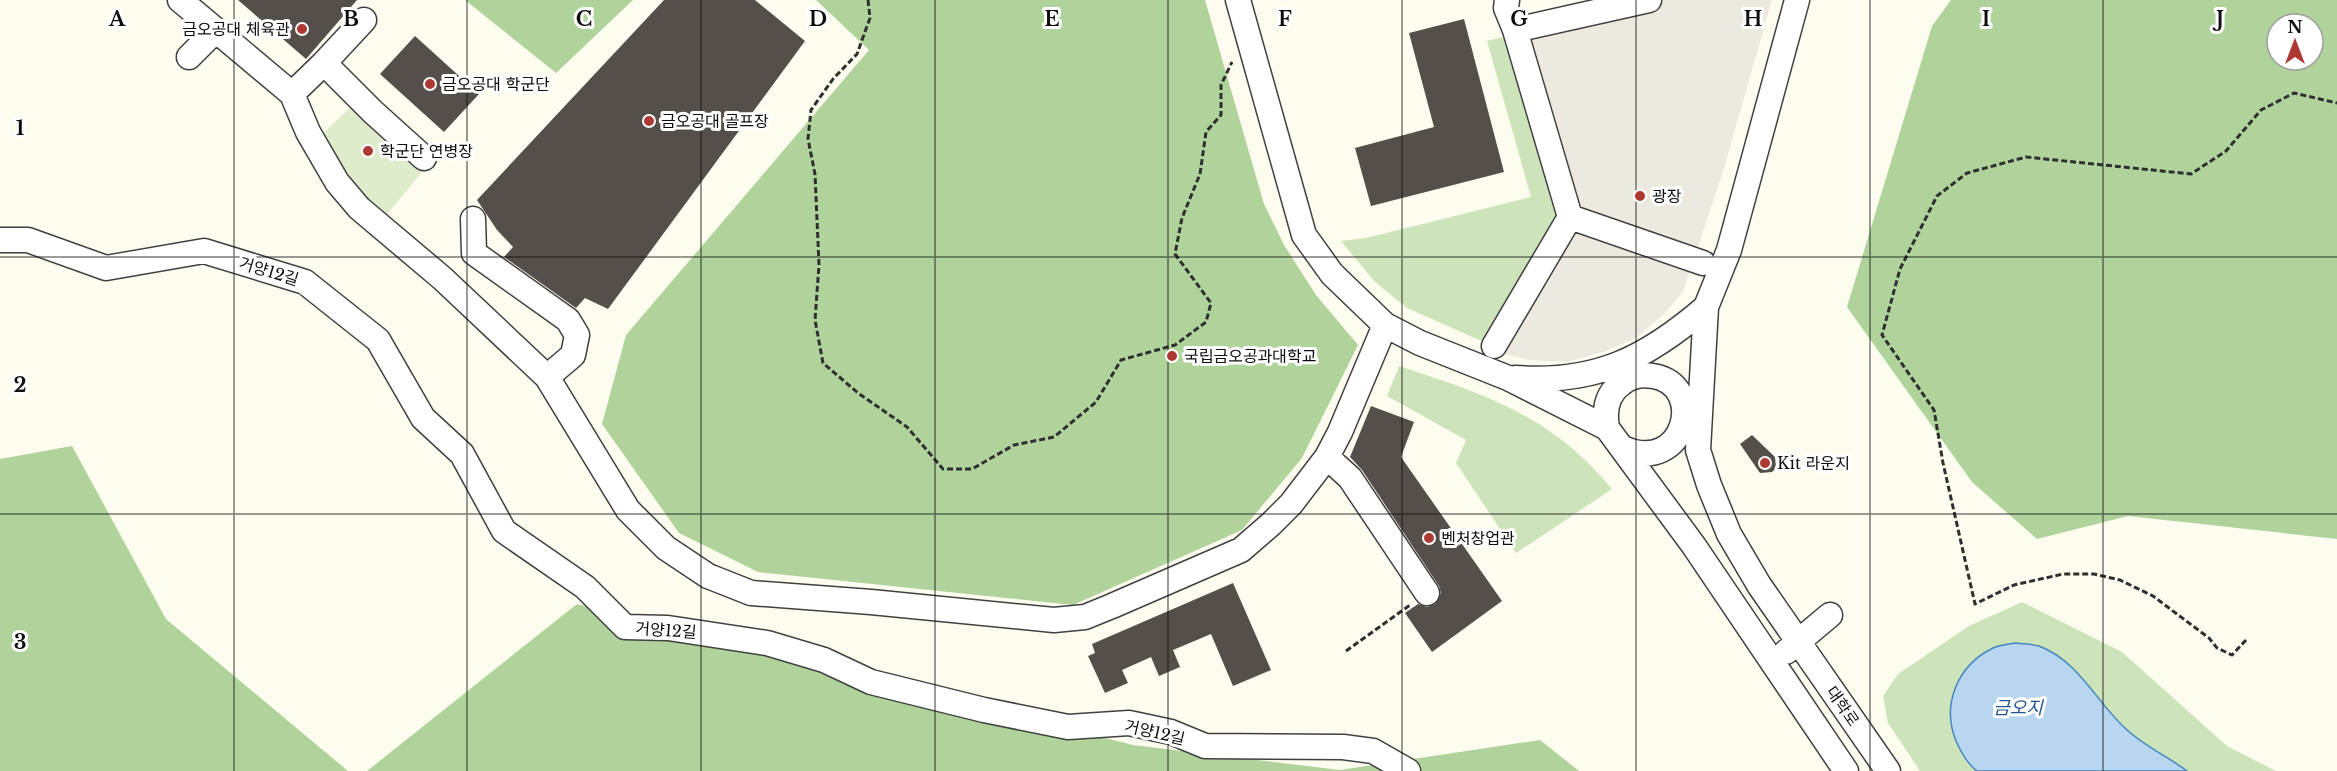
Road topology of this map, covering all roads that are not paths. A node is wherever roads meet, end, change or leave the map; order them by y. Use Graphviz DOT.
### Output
graph roads {
  1 [pos="180,0"];
  2 [pos="1238,0"];
  3 [pos="1507,0"];
  4 [pos="1649,0"];
  5 [pos="1797,0"];
  6 [pos="1565,9"];
  7 [pos="364,20"];
  8 [pos="216,30"];
  9 [pos="1515,30"];
  10 [pos="189,57"];
  11 [pos="324,63"];
  12 [pos="292,94"];
  13 [pos="424,158"];
  14 [pos="1570,217"];
  15 [pos="472,219"];
  16 [pos="0,240"];
  17 [pos="1702,263"];
  18 [pos="1706,307"];
  19 [pos="1385,325"];
  20 [pos="1662,342"];
  21 [pos="1494,346"];
  22 [pos="547,377"];
  23 [pos="1508,378"];
  24 [pos="1631,378"];
  25 [pos="1685,414"];
  26 [pos="1607,428"];
  27 [pos="1623,448"];
  28 [pos="1698,450"];
  29 [pos="1327,458"];
  30 [pos="1428,593"];
  31 [pos="1830,615"];
  32 [pos="1798,642"];
  33 [pos="1772,662"];
  34 [pos="1408,771"];
  35 [pos="1846,771"];
  36 [pos="1888,771"];
  1 -- 8 [label="street"];
  2 -- 19 [label="street"];
  3 -- 9 [label="street"];
  4 -- 6 [label="street"];
  5 -- 18 [label="street"];
  6 -- 9 [label="street"];
  7 -- 11 [label="street"];
  8 -- 10 [label="street"];
  8 -- 12 [label="street"];
  9 -- 14 [label="street"];
  11 -- 12 [label="street"];
  11 -- 13 [label="street"];
  12 -- 22 [label="street"];
  14 -- 17 [label="street"];
  14 -- 21 [label="street"];
  15 -- 22 [label="street"];
  16 -- 34 [label="street, 거양12길"];
  18 -- 20 [label="street"];
  18 -- 28 [label="street"];
  19 -- 23 [label="street"];
  19 -- 29 [label="street"];
  20 -- 23 [label="street"];
  20 -- 24 [label="street"];
  22 -- 29 [label="street"];
  23 -- 26 [label="street"];
  24 -- 25 [label="street"];
  24 -- 26 [label="street"];
  25 -- 27 [label="street"];
  25 -- 28 [label="street, 대학로"];
  26 -- 27 [label="street"];
  27 -- 33 [label="street, 대학로"];
  28 -- 32 [label="street, 대학로"];
  29 -- 30 [label="street"];
  31 -- 32 [label="street"];
  32 -- 33 [label="street"];
  32 -- 36 [label="street, 대학로"];
  33 -- 35 [label="street, 대학로"];
}
